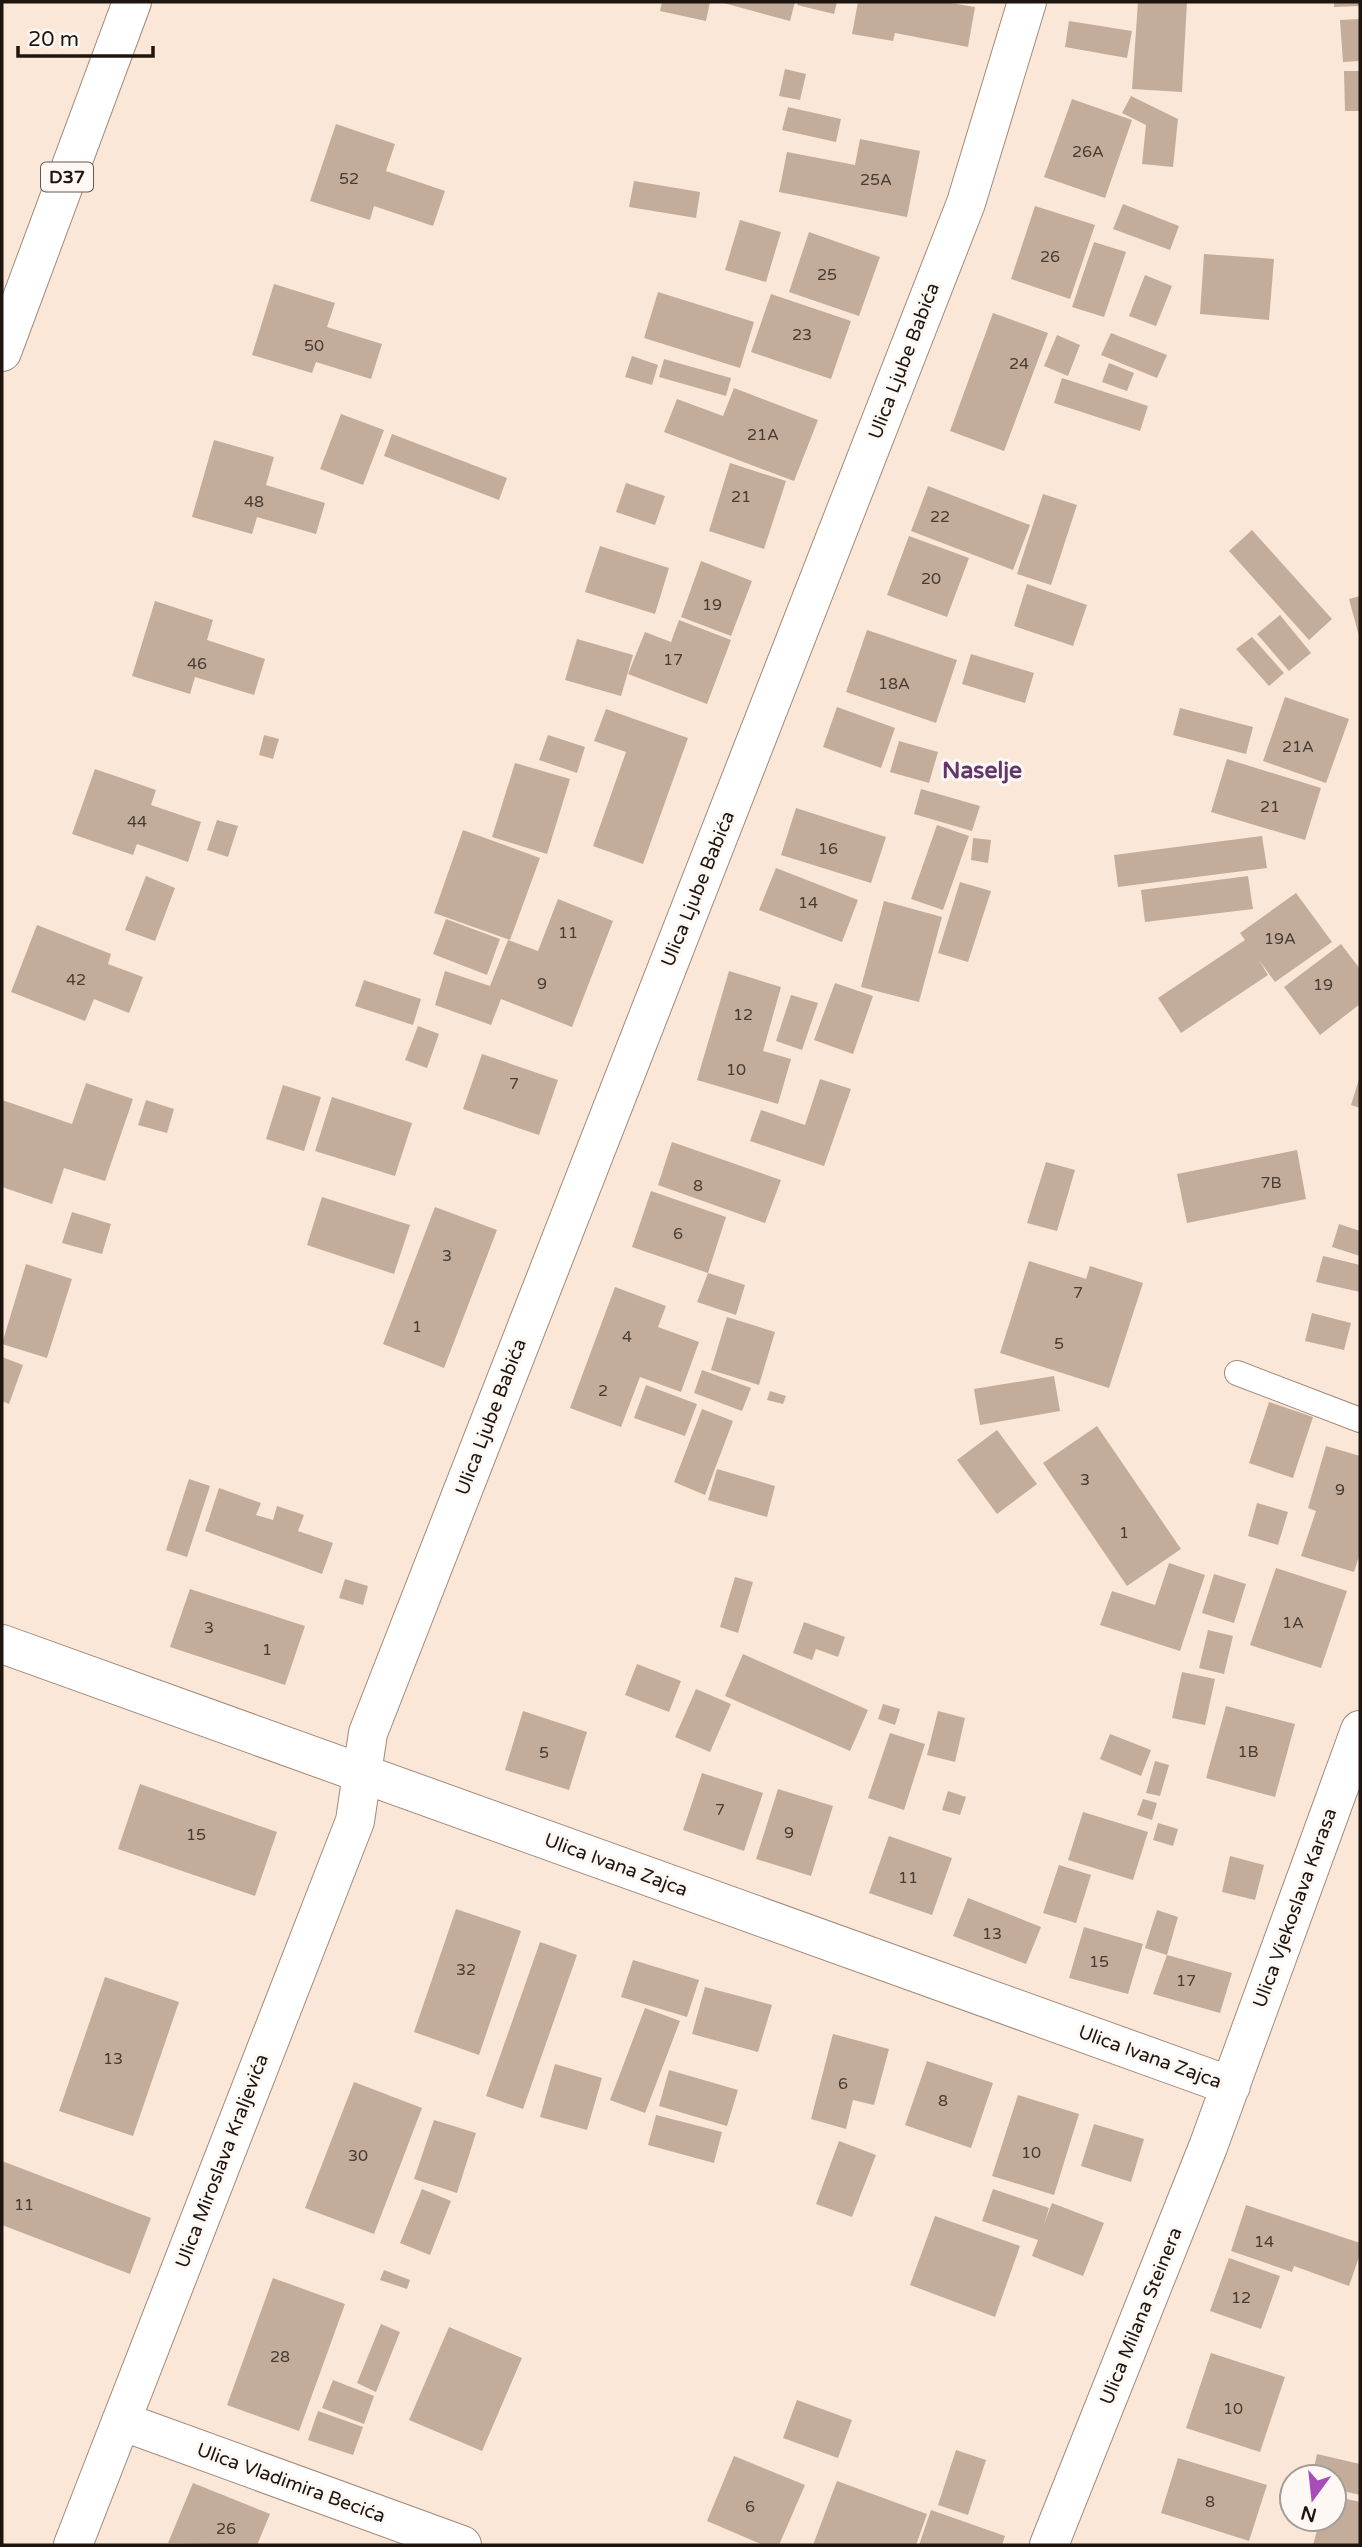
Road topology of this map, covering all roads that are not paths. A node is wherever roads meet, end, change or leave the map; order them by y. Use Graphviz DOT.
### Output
graph roads {
  1 [pos="132,2"];
  2 [pos="1027,2"];
  3 [pos="2,352"];
  4 [pos="1237,1373"];
  5 [pos="1360,1420"];
  6 [pos="2,1644"];
  7 [pos="1360,1730"];
  8 [pos="362,1774"];
  9 [pos="1231,2086"];
  10 [pos="121,2421"];
  11 [pos="74,2545"];
  12 [pos="462,2545"];
  13 [pos="1049,2545"];
  1 -- 3 [label="street, D37"];
  2 -- 8 [label="street, Ulica Ljube Babića"];
  4 -- 5 [label="lane"];
  6 -- 8 [label="street, Ulica Ivana Zajca"];
  7 -- 9 [label="street, Ulica Vjekoslava Karasa"];
  8 -- 9 [label="street, Ulica Ivana Zajca"];
  8 -- 10 [label="street, Ulica Miroslava Kraljevića"];
  9 -- 13 [label="street, Ulica Milana Steinera"];
  10 -- 11 [label="street, Ulica Miroslava Kraljevića"];
  10 -- 12 [label="street, Ulica Vladimira Becića"];
}
